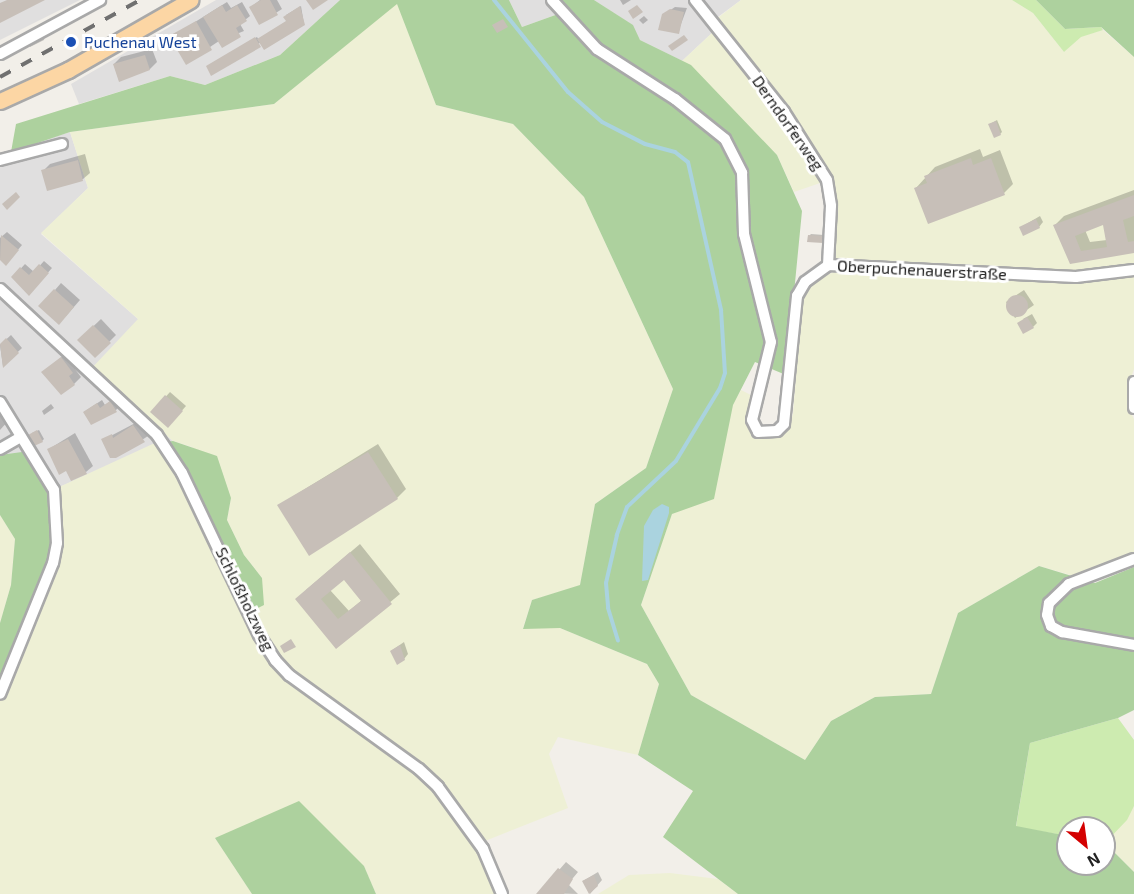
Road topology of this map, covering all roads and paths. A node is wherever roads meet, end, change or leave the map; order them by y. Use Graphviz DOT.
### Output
graph roads {
  1 [pos="100,0"];
  2 [pos="190,0"];
  3 [pos="552,0"];
  4 [pos="694,0"];
  5 [pos="0,54"];
  6 [pos="0,101"];
  7 [pos="62,144"];
  8 [pos="0,160"];
  9 [pos="828,265"];
  10 [pos="1134,270"];
  11 [pos="0,290"];
  12 [pos="1134,382"];
  13 [pos="0,402"];
  14 [pos="1134,408"];
  15 [pos="21,436"];
  16 [pos="0,449"];
  17 [pos="1134,559"];
  18 [pos="1134,645"];
  19 [pos="0,694"];
  20 [pos="502,894"];
  1 -- 5 [label="street"];
  2 -- 6 [label="main road"];
  3 -- 9 [label="street, Oberpuchenauerstraße"];
  4 -- 9 [label="street, Derndorferweg"];
  7 -- 8 [label="street"];
  9 -- 10 [label="street, Oberpuchenauerstraße"];
  11 -- 20 [label="street, Schloßholzweg"];
  12 -- 14 [label="street"];
  13 -- 15 [label="street"];
  15 -- 16 [label="street"];
  15 -- 19 [label="street"];
  17 -- 18 [label="street"];
}
